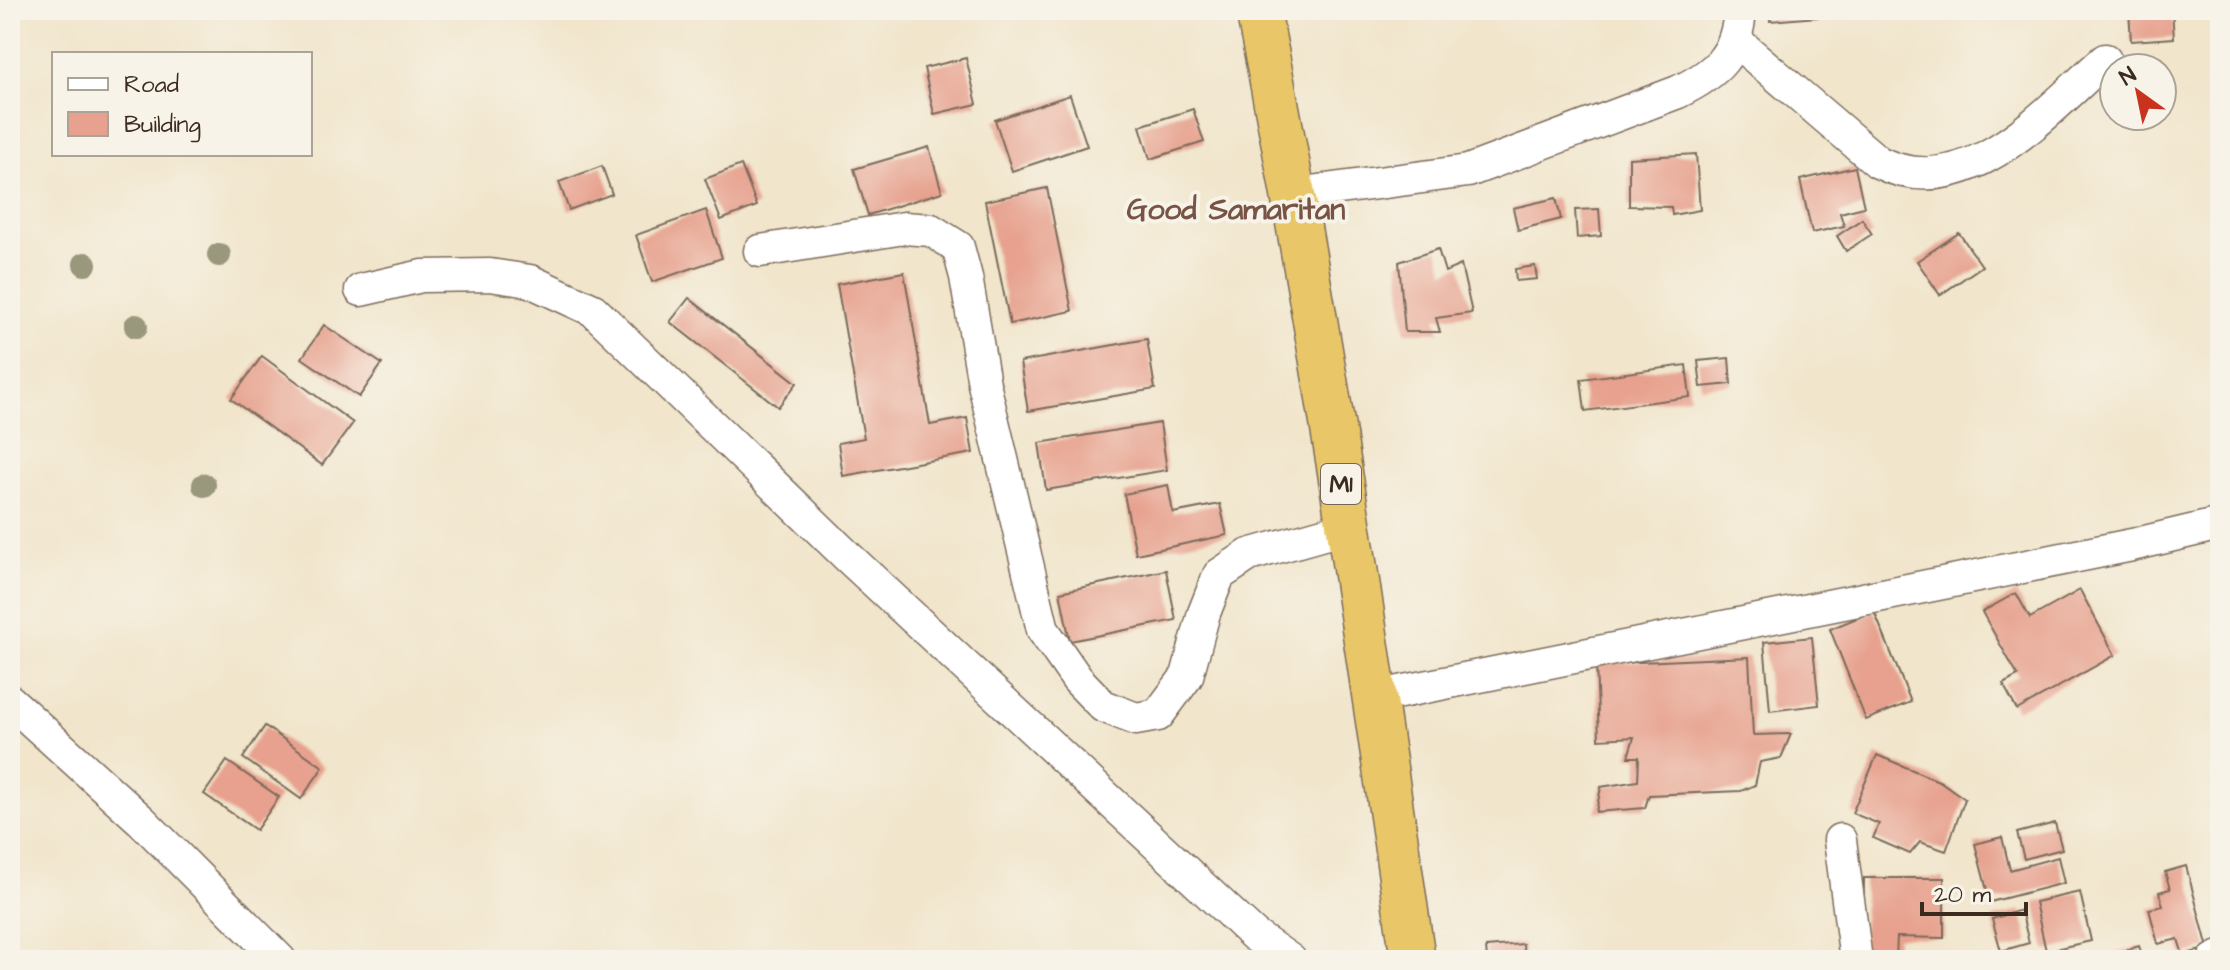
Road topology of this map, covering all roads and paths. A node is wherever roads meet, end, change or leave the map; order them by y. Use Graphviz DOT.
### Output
graph roads {
  1 [pos="1258,10"];
  2 [pos="1738,26"];
  3 [pos="2098,66"];
  4 [pos="1295,194"];
  5 [pos="760,251"];
  6 [pos="361,290"];
  7 [pos="2220,524"];
  8 [pos="1348,527"];
  9 [pos="1375,697"];
  10 [pos="10,701"];
  11 [pos="1840,840"];
  12 [pos="2220,957"];
  13 [pos="280,960"];
  14 [pos="1290,960"];
  15 [pos="1413,960"];
  16 [pos="1856,960"];
  17 [pos="2214,960"];
  1 -- 4 [label="highway, M1"];
  2 -- 3 [label="street"];
  2 -- 4 [label="street"];
  4 -- 8 [label="highway, M1"];
  5 -- 8 [label="street"];
  6 -- 14 [label="street"];
  7 -- 9 [label="street"];
  8 -- 9 [label="highway, M1"];
  9 -- 15 [label="highway, M1"];
  10 -- 13 [label="street"];
  11 -- 16 [label="street"];
  12 -- 17 [label="street"];
}
